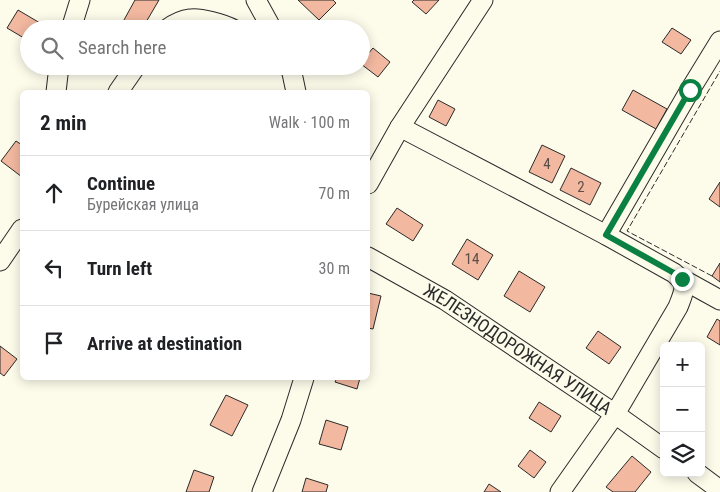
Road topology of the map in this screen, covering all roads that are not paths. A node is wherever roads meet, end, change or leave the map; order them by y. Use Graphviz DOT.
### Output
graph roads {
  1 [pos="80,0"];
  2 [pos="256,0"];
  3 [pos="483,0"];
  4 [pos="74,20"];
  5 [pos="186,20"];
  6 [pos="203,20"];
  7 [pos="267,20"];
  8 [pos="720,41"];
  9 [pos="58,75"];
  10 [pos="130,75"];
  11 [pos="291,75"];
  12 [pos="56,90"];
  13 [pos="119,90"];
  14 [pos="295,90"];
  15 [pos="400,127"];
  16 [pos="370,180"];
  17 [pos="20,232"];
  18 [pos="606,235"];
  19 [pos="370,258"];
  20 [pos="0,261"];
  21 [pos="682,279"];
  22 [pos="720,300"];
  23 [pos="303,380"];
  24 [pos="615,414"];
  25 [pos="660,446"];
  26 [pos="702,477"];
  27 [pos="720,490"];
  28 [pos="262,492"];
  29 [pos="560,492"];
  1 -- 4 [label="street"];
  2 -- 7 [label="street"];
  3 -- 15 [label="street"];
  5 -- 6 [label="street"];
  8 -- 18 [label="street"];
  9 -- 12 [label="street"];
  10 -- 13 [label="street"];
  11 -- 14 [label="street"];
  15 -- 16 [label="street"];
  15 -- 18 [label="street"];
  17 -- 20 [label="street"];
  18 -- 21 [label="street"];
  19 -- 24 [label="street, ЖЕЛЕЗНОДОРОЖНАЯ УЛИЦА"];
  21 -- 22 [label="street"];
  21 -- 24 [label="street"];
  23 -- 28 [label="street"];
  24 -- 25 [label="street, ЖЕЛЕЗНОДОРОЖНАЯ УЛИЦА"];
  24 -- 29 [label="street"];
  26 -- 27 [label="street"];
}
